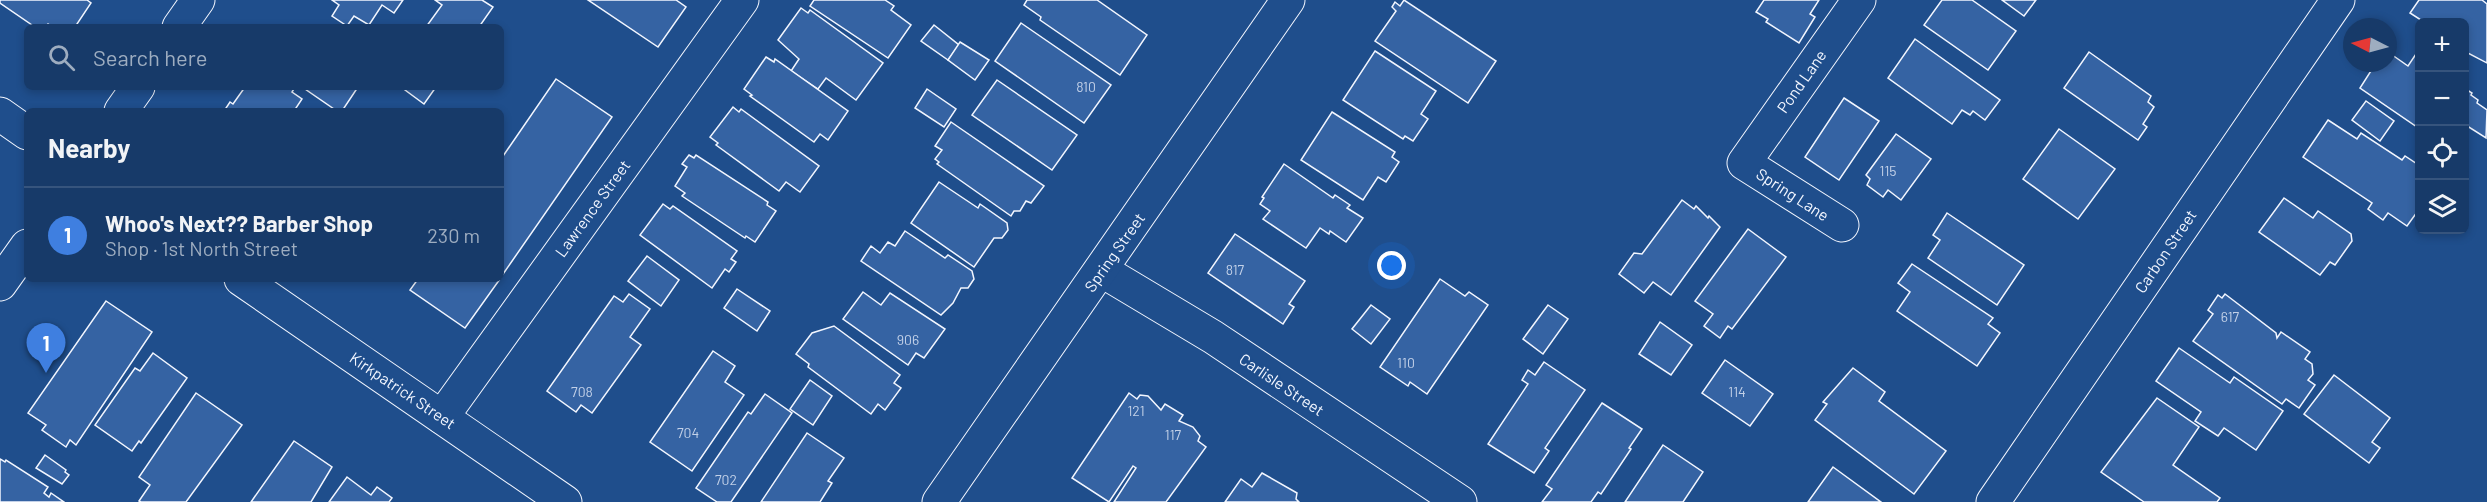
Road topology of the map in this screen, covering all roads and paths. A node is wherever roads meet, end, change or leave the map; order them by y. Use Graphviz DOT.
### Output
graph roads {
  1 [pos="198,0"];
  2 [pos="742,0"];
  3 [pos="1288,0"];
  4 [pos="1859,0"];
  5 [pos="2338,0"];
  6 [pos="182,24"];
  7 [pos="136,90"];
  8 [pos="123,108"];
  9 [pos="0,114"];
  10 [pos="24,131"];
  11 [pos="1744,163"];
  12 [pos="1842,225"];
  13 [pos="24,250"];
  14 [pos="1101,270"];
  15 [pos="245,282"];
  16 [pos="0,284"];
  17 [pos="442,417"];
  18 [pos="565,502"];
  19 [pos="939,502"];
  20 [pos="1460,502"];
  21 [pos="1993,502"];
  1 -- 6 [label="street"];
  2 -- 17 [label="street, Lawrence Street"];
  3 -- 14 [label="street, Spring Street"];
  4 -- 11 [label="street, Pond Lane"];
  5 -- 21 [label="street, Carbon Street"];
  7 -- 8 [label="street"];
  9 -- 10 [label="street"];
  11 -- 12 [label="street, Spring Lane"];
  13 -- 16 [label="street"];
  14 -- 19 [label="street, Spring Street"];
  14 -- 20 [label="street, Carlisle Street"];
  15 -- 17 [label="street, Kirkpatrick Street"];
  17 -- 18 [label="street, Kirkpatrick Street"];
}
